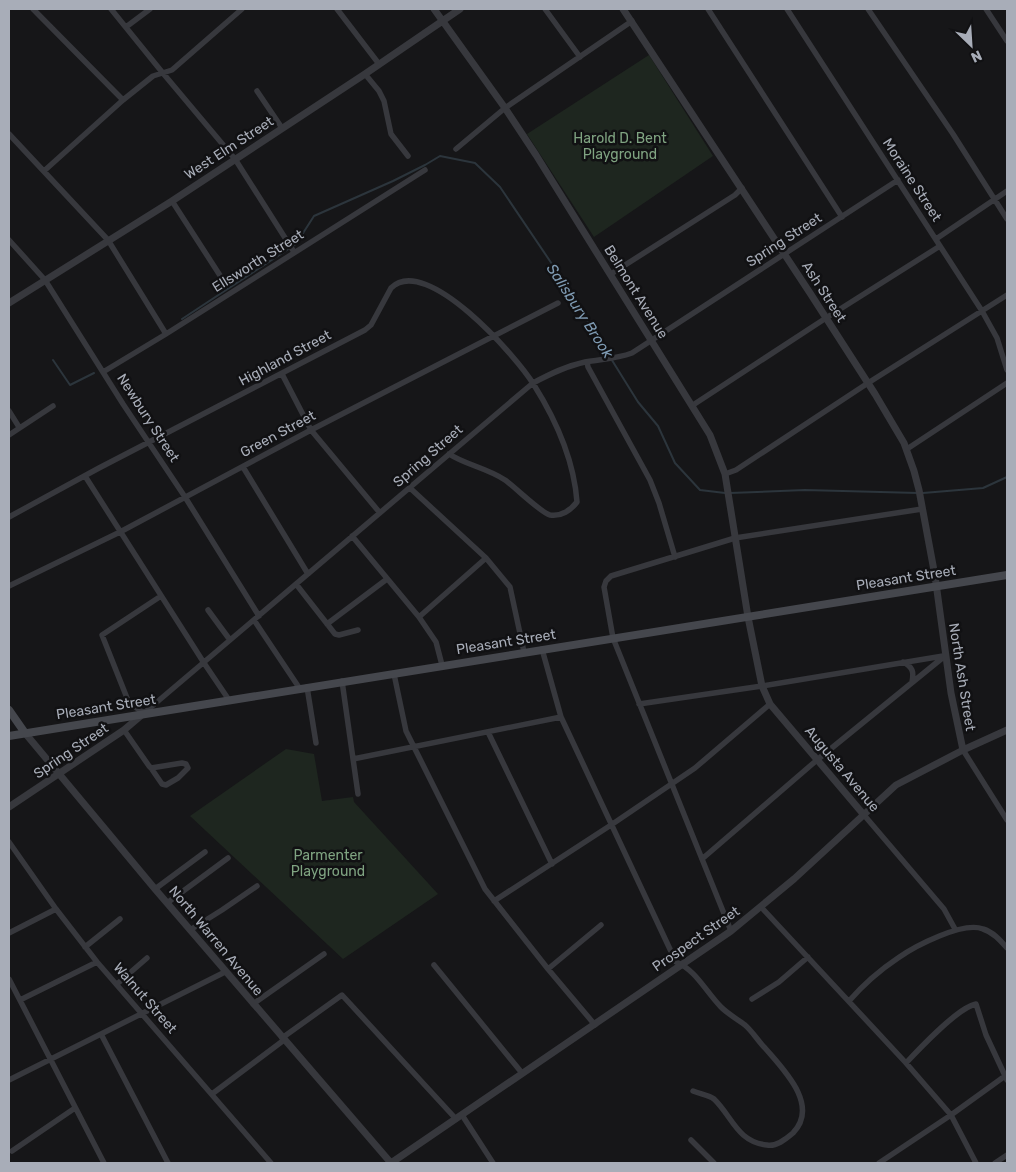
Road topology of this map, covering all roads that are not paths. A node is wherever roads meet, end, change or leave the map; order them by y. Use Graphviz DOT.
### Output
graph roads {
  1 [pos="33,9"];
  2 [pos="111,9"];
  3 [pos="150,9"];
  4 [pos="242,9"];
  5 [pos="337,9"];
  6 [pos="434,9"];
  7 [pos="460,9"];
  8 [pos="545,9"];
  9 [pos="623,9"];
  10 [pos="708,9"];
  11 [pos="787,9"];
  12 [pos="868,9"];
  13 [pos="986,9"];
  14 [pos="442,20"];
  15 [pos="632,21"];
  16 [pos="126,27"];
  17 [pos="1007,42"];
  18 [pos="580,57"];
  19 [pos="379,64"];
  20 [pos="162,72"];
  21 [pos="365,74"];
  22 [pos="257,91"];
  23 [pos="123,100"];
  24 [pos="505,108"];
  25 [pos="282,128"];
  26 [pos="9,134"];
  27 [pos="456,149"];
  28 [pos="408,156"];
  29 [pos="235,159"];
  30 [pos="425,170"];
  31 [pos="44,171"];
  32 [pos="898,180"];
  33 [pos="742,188"];
  34 [pos="1007,191"];
  35 [pos="995,199"];
  36 [pos="172,200"];
  37 [pos="842,217"];
  38 [pos="1007,219"];
  39 [pos="936,239"];
  40 [pos="9,240"];
  41 [pos="108,240"];
  42 [pos="940,246"];
  43 [pos="292,249"];
  44 [pos="784,255"];
  45 [pos="611,274"];
  46 [pos="221,277"];
  47 [pos="45,280"];
  48 [pos="1007,295"];
  49 [pos="9,302"];
  50 [pos="558,303"];
  51 [pos="982,311"];
  52 [pos="826,318"];
  53 [pos="166,334"];
  54 [pos="495,336"];
  55 [pos="652,340"];
  56 [pos="587,362"];
  57 [pos="1007,370"];
  58 [pos="103,372"];
  59 [pos="282,374"];
  60 [pos="533,383"];
  61 [pos="868,383"];
  62 [pos="1007,383"];
  63 [pos="693,405"];
  64 [pos="53,406"];
  65 [pos="9,411"];
  66 [pos="19,427"];
  67 [pos="311,430"];
  68 [pos="9,435"];
  69 [pos="148,443"];
  70 [pos="906,449"];
  71 [pos="448,454"];
  72 [pos="243,467"];
  73 [pos="725,474"];
  74 [pos="85,476"];
  75 [pos="410,488"];
  76 [pos="185,497"];
  77 [pos="922,509"];
  78 [pos="380,513"];
  79 [pos="9,517"];
  80 [pos="120,532"];
  81 [pos="352,536"];
  82 [pos="735,538"];
  83 [pos="675,557"];
  84 [pos="486,558"];
  85 [pos="308,574"];
  86 [pos="1007,575"];
  87 [pos="387,579"];
  88 [pos="296,584"];
  89 [pos="9,586"];
  90 [pos="935,586"];
  91 [pos="161,596"];
  92 [pos="208,610"];
  93 [pos="419,617"];
  94 [pos="748,617"];
  95 [pos="256,618"];
  96 [pos="327,624"];
  97 [pos="358,630"];
  98 [pos="613,638"];
  99 [pos="230,640"];
  100 [pos="542,649"];
  101 [pos="524,652"];
  102 [pos="946,655"];
  103 [pos="904,662"];
  104 [pos="204,663"];
  105 [pos="442,665"];
  106 [pos="394,674"];
  107 [pos="342,681"];
  108 [pos="912,682"];
  109 [pos="762,686"];
  110 [pos="303,688"];
  111 [pos="229,700"];
  112 [pos="639,704"];
  113 [pos="770,704"];
  114 [pos="9,710"];
  115 [pos="144,713"];
  116 [pos="561,717"];
  117 [pos="124,730"];
  118 [pos="1007,730"];
  119 [pos="488,732"];
  120 [pos="25,733"];
  121 [pos="9,736"];
  122 [pos="316,742"];
  123 [pos="414,747"];
  124 [pos="963,750"];
  125 [pos="353,759"];
  126 [pos="817,760"];
  127 [pos="150,768"];
  128 [pos="58,774"];
  129 [pos="671,784"];
  130 [pos="358,794"];
  131 [pos="9,807"];
  132 [pos="864,815"];
  133 [pos="1007,820"];
  134 [pos="611,825"];
  135 [pos="9,842"];
  136 [pos="205,852"];
  137 [pos="228,858"];
  138 [pos="702,860"];
  139 [pos="552,864"];
  140 [pos="257,886"];
  141 [pos="155,889"];
  142 [pos="494,901"];
  143 [pos="167,903"];
  144 [pos="762,908"];
  145 [pos="56,909"];
  146 [pos="120,919"];
  147 [pos="601,925"];
  148 [pos="955,929"];
  149 [pos="190,930"];
  150 [pos="731,931"];
  151 [pos="9,933"];
  152 [pos="85,947"];
  153 [pos="1007,948"];
  154 [pos="324,954"];
  155 [pos="808,957"];
  156 [pos="147,958"];
  157 [pos="97,962"];
  158 [pos="682,964"];
  159 [pos="434,965"];
  160 [pos="548,969"];
  161 [pos="225,972"];
  162 [pos="9,979"];
  163 [pos="117,984"];
  164 [pos="752,998"];
  165 [pos="20,1000"];
  166 [pos="849,1001"];
  167 [pos="253,1004"];
  168 [pos="142,1013"];
  169 [pos="595,1025"];
  170 [pos="101,1034"];
  171 [pos="283,1039"];
  172 [pos="50,1060"];
  173 [pos="906,1063"];
  174 [pos="522,1073"];
  175 [pos="1006,1078"];
  176 [pos="9,1080"];
  177 [pos="693,1091"];
  178 [pos="212,1094"];
  179 [pos="75,1108"];
  180 [pos="951,1115"];
  181 [pos="459,1117"];
  182 [pos="691,1140"];
  183 [pos="12,1151"];
  184 [pos="1007,1155"];
  185 [pos="104,1163"];
  186 [pos="168,1163"];
  187 [pos="271,1163"];
  188 [pos="391,1163"];
  189 [pos="493,1163"];
  190 [pos="714,1163"];
  191 [pos="879,1163"];
  192 [pos="976,1163"];
  193 [pos="995,1163"];
  1 -- 23 [label="street"];
  2 -- 16 [label="street"];
  3 -- 16 [label="street"];
  4 -- 20 [label="street"];
  5 -- 19 [label="street"];
  6 -- 14 [label="street, Belmont Avenue"];
  7 -- 14 [label="street, West Elm Street"];
  8 -- 18 [label="street"];
  9 -- 15 [label="street, Ash Street"];
  10 -- 37 [label="street"];
  11 -- 32 [label="street, Moraine Street"];
  12 -- 35 [label="street"];
  13 -- 17 [label="street"];
  14 -- 19 [label="street, West Elm Street"];
  14 -- 24 [label="street, Belmont Avenue"];
  15 -- 18 [label="street"];
  15 -- 33 [label="street, Ash Street"];
  16 -- 20 [label="street"];
  18 -- 24 [label="street"];
  19 -- 21 [label="street, West Elm Street"];
  20 -- 23 [label="street"];
  20 -- 29 [label="street"];
  21 -- 25 [label="street, West Elm Street"];
  21 -- 28 [label="street"];
  22 -- 25 [label="street"];
  23 -- 31 [label="street"];
  24 -- 27 [label="street"];
  24 -- 45 [label="street, Belmont Avenue"];
  25 -- 29 [label="street, West Elm Street"];
  26 -- 31 [label="street"];
  29 -- 36 [label="street, West Elm Street"];
  29 -- 43 [label="street"];
  30 -- 43 [label="street, Ellsworth Street"];
  31 -- 41 [label="street"];
  32 -- 37 [label="street, Spring Street"];
  32 -- 39 [label="street, Moraine Street"];
  33 -- 44 [label="street, Ash Street"];
  33 -- 45 [label="street"];
  34 -- 35 [label="street"];
  35 -- 38 [label="street"];
  35 -- 39 [label="street"];
  36 -- 41 [label="street, West Elm Street"];
  36 -- 46 [label="street"];
  37 -- 44 [label="street, Spring Street"];
  39 -- 42 [label="street, Moraine Street"];
  40 -- 47 [label="street, Newbury Street"];
  41 -- 47 [label="street, West Elm Street"];
  41 -- 53 [label="street"];
  42 -- 51 [label="street, Moraine Street"];
  42 -- 52 [label="street"];
  43 -- 53 [label="street, Ellsworth Street"];
  44 -- 52 [label="street, Ash Street"];
  44 -- 55 [label="street, Spring Street"];
  45 -- 55 [label="street, Belmont Avenue"];
  47 -- 49 [label="street, West Elm Street"];
  47 -- 58 [label="street, Newbury Street"];
  48 -- 51 [label="street"];
  50 -- 54 [label="street, Green Street"];
  51 -- 57 [label="street, Moraine Street"];
  51 -- 61 [label="street"];
  52 -- 61 [label="street, Ash Street"];
  52 -- 63 [label="street"];
  53 -- 58 [label="street, Ellsworth Street"];
  54 -- 59 [label="street, Highland Street"];
  54 -- 60 [label="street, Highland Street"];
  54 -- 67 [label="street, Green Street"];
  55 -- 56 [label="street, Spring Street"];
  55 -- 63 [label="street, Belmont Avenue"];
  56 -- 60 [label="street, Spring Street"];
  56 -- 83 [label="street"];
  58 -- 69 [label="street, Newbury Street"];
  59 -- 67 [label="street"];
  59 -- 69 [label="street, Highland Street"];
  60 -- 71 [label="street, Spring Street"];
  60 -- 71 [label="street, Highland Street"];
  61 -- 70 [label="street, Ash Street"];
  61 -- 73 [label="street"];
  62 -- 70 [label="street"];
  63 -- 73 [label="street, Belmont Avenue"];
  64 -- 66 [label="street"];
  65 -- 66 [label="street"];
  66 -- 68 [label="street"];
  67 -- 72 [label="street, Green Street"];
  67 -- 78 [label="street"];
  69 -- 74 [label="street, Highland Street"];
  69 -- 76 [label="street, Newbury Street"];
  70 -- 77 [label="street, Ash Street"];
  71 -- 75 [label="street, Spring Street"];
  72 -- 76 [label="street, Green Street"];
  72 -- 85 [label="street"];
  73 -- 82 [label="street, Belmont Avenue"];
  74 -- 79 [label="street, Highland Street"];
  74 -- 80 [label="street"];
  75 -- 78 [label="street, Spring Street"];
  75 -- 84 [label="street"];
  76 -- 80 [label="street, Green Street"];
  76 -- 95 [label="street, Newbury Street"];
  77 -- 82 [label="street"];
  77 -- 90 [label="street, Ash Street"];
  78 -- 81 [label="street, Spring Street"];
  80 -- 89 [label="street, Green Street"];
  80 -- 91 [label="street"];
  81 -- 85 [label="street, Spring Street"];
  81 -- 87 [label="street"];
  82 -- 83 [label="street"];
  82 -- 94 [label="street, Belmont Avenue"];
  83 -- 98 [label="street"];
  84 -- 93 [label="street"];
  84 -- 101 [label="street"];
  85 -- 88 [label="street, Spring Street"];
  86 -- 90 [label="main road, Pleasant Street"];
  87 -- 93 [label="street"];
  87 -- 96 [label="street"];
  88 -- 95 [label="street, Spring Street"];
  88 -- 96 [label="street"];
  90 -- 94 [label="main road, Pleasant Street"];
  90 -- 102 [label="street, North Ash Street"];
  91 -- 104 [label="street"];
  91 -- 115 [label="street"];
  92 -- 99 [label="street"];
  93 -- 105 [label="street"];
  94 -- 98 [label="main road, Pleasant Street"];
  94 -- 109 [label="street, Augusta Avenue"];
  95 -- 99 [label="street, Spring Street"];
  95 -- 110 [label="street, Newbury Street"];
  96 -- 97 [label="street"];
  98 -- 100 [label="main road, Pleasant Street"];
  98 -- 112 [label="street"];
  99 -- 104 [label="street, Spring Street"];
  100 -- 101 [label="main road, Pleasant Street"];
  100 -- 116 [label="street"];
  101 -- 105 [label="main road, Pleasant Street"];
  102 -- 103 [label="street"];
  102 -- 108 [label="street"];
  102 -- 124 [label="street, North Ash Street"];
  103 -- 108 [label="street"];
  103 -- 109 [label="street"];
  104 -- 111 [label="street"];
  104 -- 115 [label="street, Spring Street"];
  105 -- 106 [label="main road, Pleasant Street"];
  106 -- 107 [label="main road, Pleasant Street"];
  106 -- 123 [label="street"];
  107 -- 110 [label="main road, Pleasant Street"];
  107 -- 125 [label="street"];
  108 -- 126 [label="street"];
  109 -- 112 [label="street"];
  109 -- 113 [label="street, Augusta Avenue"];
  110 -- 111 [label="main road, Pleasant Street"];
  110 -- 122 [label="street"];
  111 -- 115 [label="main road, Pleasant Street"];
  112 -- 129 [label="street"];
  113 -- 126 [label="street, Augusta Avenue"];
  113 -- 129 [label="street"];
  114 -- 120 [label="main road"];
  115 -- 117 [label="street, Spring Street"];
  115 -- 120 [label="main road, Pleasant Street"];
  116 -- 119 [label="street"];
  116 -- 134 [label="street"];
  117 -- 127 [label="street"];
  117 -- 128 [label="street, Spring Street"];
  118 -- 124 [label="street, Prospect Street"];
  119 -- 123 [label="street"];
  119 -- 139 [label="street"];
  120 -- 121 [label="main road, Pleasant Street"];
  120 -- 128 [label="street, North Warren Avenue"];
  123 -- 125 [label="street"];
  123 -- 142 [label="street"];
  124 -- 132 [label="street, Prospect Street"];
  124 -- 133 [label="street, North Ash Street"];
  125 -- 130 [label="street"];
  126 -- 132 [label="street, Augusta Avenue"];
  126 -- 138 [label="street"];
  127 -- 127 [label="street"];
  128 -- 131 [label="street, Spring Street"];
  128 -- 141 [label="street, North Warren Avenue"];
  129 -- 134 [label="street"];
  129 -- 138 [label="street"];
  132 -- 144 [label="street, Prospect Street"];
  132 -- 148 [label="street, Augusta Avenue"];
  134 -- 139 [label="street"];
  134 -- 158 [label="street"];
  135 -- 145 [label="street, Walnut Street"];
  136 -- 141 [label="street"];
  137 -- 143 [label="street"];
  138 -- 150 [label="street"];
  139 -- 142 [label="street"];
  140 -- 149 [label="street"];
  141 -- 143 [label="street, North Warren Avenue"];
  142 -- 160 [label="street"];
  143 -- 149 [label="street, North Warren Avenue"];
  144 -- 150 [label="street, Prospect Street"];
  144 -- 155 [label="street"];
  145 -- 151 [label="street"];
  145 -- 152 [label="street, Walnut Street"];
  146 -- 152 [label="street"];
  147 -- 160 [label="street"];
  148 -- 153 [label="street"];
  148 -- 166 [label="street"];
  149 -- 161 [label="street, North Warren Avenue"];
  150 -- 158 [label="street, Prospect Street"];
  152 -- 157 [label="street, Walnut Street"];
  154 -- 167 [label="street"];
  155 -- 164 [label="street"];
  155 -- 166 [label="street"];
  156 -- 163 [label="street"];
  157 -- 163 [label="street, Walnut Street"];
  157 -- 165 [label="street"];
  158 -- 169 [label="street, Prospect Street"];
  158 -- 177 [label="street"];
  159 -- 174 [label="street"];
  160 -- 169 [label="street"];
  161 -- 167 [label="street, North Warren Avenue"];
  161 -- 168 [label="street"];
  162 -- 165 [label="street"];
  163 -- 168 [label="street, Walnut Street"];
  165 -- 172 [label="street"];
  166 -- 173 [label="street"];
  167 -- 171 [label="street, North Warren Avenue"];
  168 -- 170 [label="street"];
  168 -- 178 [label="street, Walnut Street"];
  169 -- 174 [label="street, Prospect Street"];
  170 -- 172 [label="street"];
  170 -- 186 [label="street"];
  171 -- 178 [label="street"];
  171 -- 181 [label="street"];
  171 -- 188 [label="street, North Warren Avenue"];
  172 -- 176 [label="street"];
  172 -- 179 [label="street"];
  173 -- 175 [label="street"];
  173 -- 180 [label="street"];
  174 -- 181 [label="street, Prospect Street"];
  175 -- 180 [label="street"];
  178 -- 187 [label="street, Walnut Street"];
  179 -- 183 [label="street"];
  179 -- 185 [label="street"];
  180 -- 191 [label="street"];
  180 -- 192 [label="street"];
  181 -- 188 [label="street, Prospect Street"];
  181 -- 189 [label="street"];
  182 -- 190 [label="street"];
  184 -- 193 [label="street"];
}
